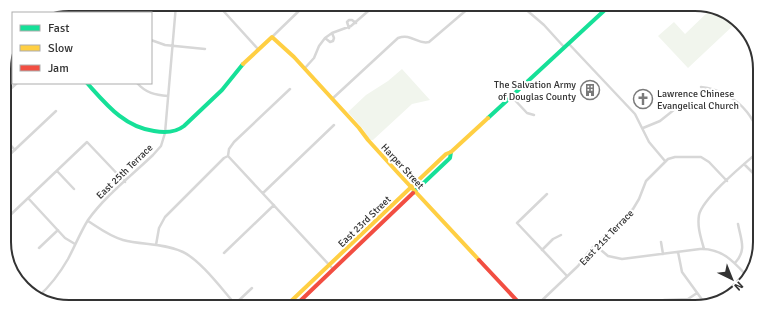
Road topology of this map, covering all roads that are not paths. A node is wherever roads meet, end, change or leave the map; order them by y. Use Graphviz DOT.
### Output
graph roads {
  1 [pos="176,11"];
  2 [pos="223,11"];
  3 [pos="298,11"];
  4 [pos="369,11"];
  5 [pos="465,11"];
  6 [pos="528,11"];
  7 [pos="604,11"];
  8 [pos="356,23"];
  9 [pos="349,28"];
  10 [pos="332,33"];
  11 [pos="272,36"];
  12 [pos="325,38"];
  13 [pos="152,40"];
  14 [pos="568,43"];
  15 [pos="172,46"];
  16 [pos="564,47"];
  17 [pos="205,49"];
  18 [pos="258,49"];
  19 [pos="304,69"];
  20 [pos="87,84"];
  21 [pos="138,84"];
  22 [pos="701,86"];
  23 [pos="290,89"];
  24 [pos="168,96"];
  25 [pos="511,96"];
  26 [pos="332,99"];
  27 [pos="680,109"];
  28 [pos="56,111"];
  29 [pos="534,116"];
  30 [pos="753,120"];
  31 [pos="334,125"];
  32 [pos="643,128"];
  33 [pos="165,133"];
  34 [pos="11,146"];
  35 [pos="15,150"];
  36 [pos="451,152"];
  37 [pos="11,154"];
  38 [pos="228,156"];
  39 [pos="753,156"];
  40 [pos="665,161"];
  41 [pos="744,164"];
  42 [pos="57,171"];
  43 [pos="753,174"];
  44 [pos="727,181"];
  45 [pos="125,182"];
  46 [pos="411,187"];
  47 [pos="74,188"];
  48 [pos="415,191"];
  49 [pos="263,193"];
  50 [pos="547,194"];
  51 [pos="28,198"];
  52 [pos="274,205"];
  53 [pos="11,214"];
  54 [pos="88,221"];
  55 [pos="738,224"];
  56 [pos="58,230"];
  57 [pos="561,235"];
  58 [pos="661,242"];
  59 [pos="75,244"];
  60 [pos="156,245"];
  61 [pos="595,245"];
  62 [pos="39,248"];
  63 [pos="704,249"];
  64 [pos="542,250"];
  65 [pos="678,252"];
  66 [pos="224,253"];
  67 [pos="663,254"];
  68 [pos="735,263"];
  69 [pos="330,265"];
  70 [pos="334,269"];
  71 [pos="744,272"];
  72 [pos="567,276"];
  73 [pos="252,288"];
  74 [pos="42,293"];
  75 [pos="698,293"];
  76 [pos="702,299"];
  77 [pos="231,300"];
  78 [pos="239,300"];
  79 [pos="292,300"];
  80 [pos="301,300"];
  81 [pos="516,300"];
  82 [pos="542,300"];
  83 [pos="664,300"];
  1 -- 15 [label="street"];
  2 -- 18 [label="street"];
  3 -- 11 [label="street"];
  4 -- 8 [label="street"];
  5 -- 26 [label="street"];
  6 -- 16 [label="street"];
  7 -- 14 [label="main road, East 23rd Street"];
  8 -- 9 [label="street"];
  8 -- 9 [label="street"];
  9 -- 10 [label="street"];
  10 -- 12 [label="street"];
  10 -- 12 [label="street"];
  11 -- 18 [label="main road"];
  11 -- 19 [label="main road, Harper Street"];
  12 -- 19 [label="street"];
  13 -- 15 [label="street"];
  14 -- 16 [label="main road, East 23rd Street"];
  14 -- 32 [label="street"];
  15 -- 17 [label="street"];
  15 -- 24 [label="street"];
  16 -- 25 [label="main road, East 23rd Street"];
  18 -- 33 [label="main road"];
  19 -- 26 [label="main road, Harper Street"];
  20 -- 33 [label="main road"];
  21 -- 24 [label="street"];
  22 -- 30 [label="street"];
  23 -- 38 [label="street"];
  24 -- 33 [label="street"];
  25 -- 29 [label="street"];
  25 -- 36 [label="main road, East 23rd Street"];
  26 -- 46 [label="main road, Harper Street"];
  27 -- 32 [label="street"];
  28 -- 35 [label="street"];
  31 -- 49 [label="street"];
  32 -- 40 [label="street"];
  33 -- 45 [label="street, East 25th Terrace"];
  34 -- 35 [label="street"];
  35 -- 37 [label="street"];
  36 -- 46 [label="main road, East 23rd Street"];
  36 -- 48 [label="main road, East 23rd Street"];
  38 -- 49 [label="street"];
  38 -- 60 [label="street"];
  39 -- 41 [label="street"];
  40 -- 44 [label="street"];
  40 -- 61 [label="street, East 21st Terrace"];
  41 -- 43 [label="street"];
  41 -- 44 [label="street"];
  42 -- 45 [label="street"];
  42 -- 47 [label="street"];
  42 -- 51 [label="street"];
  44 -- 63 [label="street"];
  45 -- 54 [label="street, East 25th Terrace"];
  46 -- 48 [label="main road, Harper Street"];
  46 -- 69 [label="main road, East 23rd Street"];
  48 -- 70 [label="main road, East 23rd Street"];
  48 -- 81 [label="main road, Harper Street"];
  49 -- 52 [label="street"];
  50 -- 64 [label="street"];
  51 -- 53 [label="street"];
  51 -- 56 [label="street"];
  52 -- 66 [label="street"];
  52 -- 69 [label="street"];
  54 -- 59 [label="street, East 25th Terrace"];
  54 -- 60 [label="street"];
  55 -- 68 [label="street"];
  56 -- 59 [label="street"];
  56 -- 62 [label="street"];
  57 -- 64 [label="street"];
  58 -- 67 [label="street"];
  59 -- 74 [label="street, East 25th Terrace"];
  60 -- 77 [label="street"];
  61 -- 67 [label="street"];
  61 -- 72 [label="street, East 21st Terrace"];
  63 -- 65 [label="street"];
  63 -- 68 [label="street"];
  64 -- 72 [label="street"];
  65 -- 67 [label="street"];
  65 -- 75 [label="street"];
  68 -- 71 [label="street"];
  69 -- 70 [label="street"];
  69 -- 79 [label="main road, East 23rd Street"];
  70 -- 80 [label="main road, East 23rd Street"];
  72 -- 82 [label="street, East 21st Terrace"];
  73 -- 78 [label="street"];
  75 -- 76 [label="street"];
  75 -- 83 [label="street"];
}
